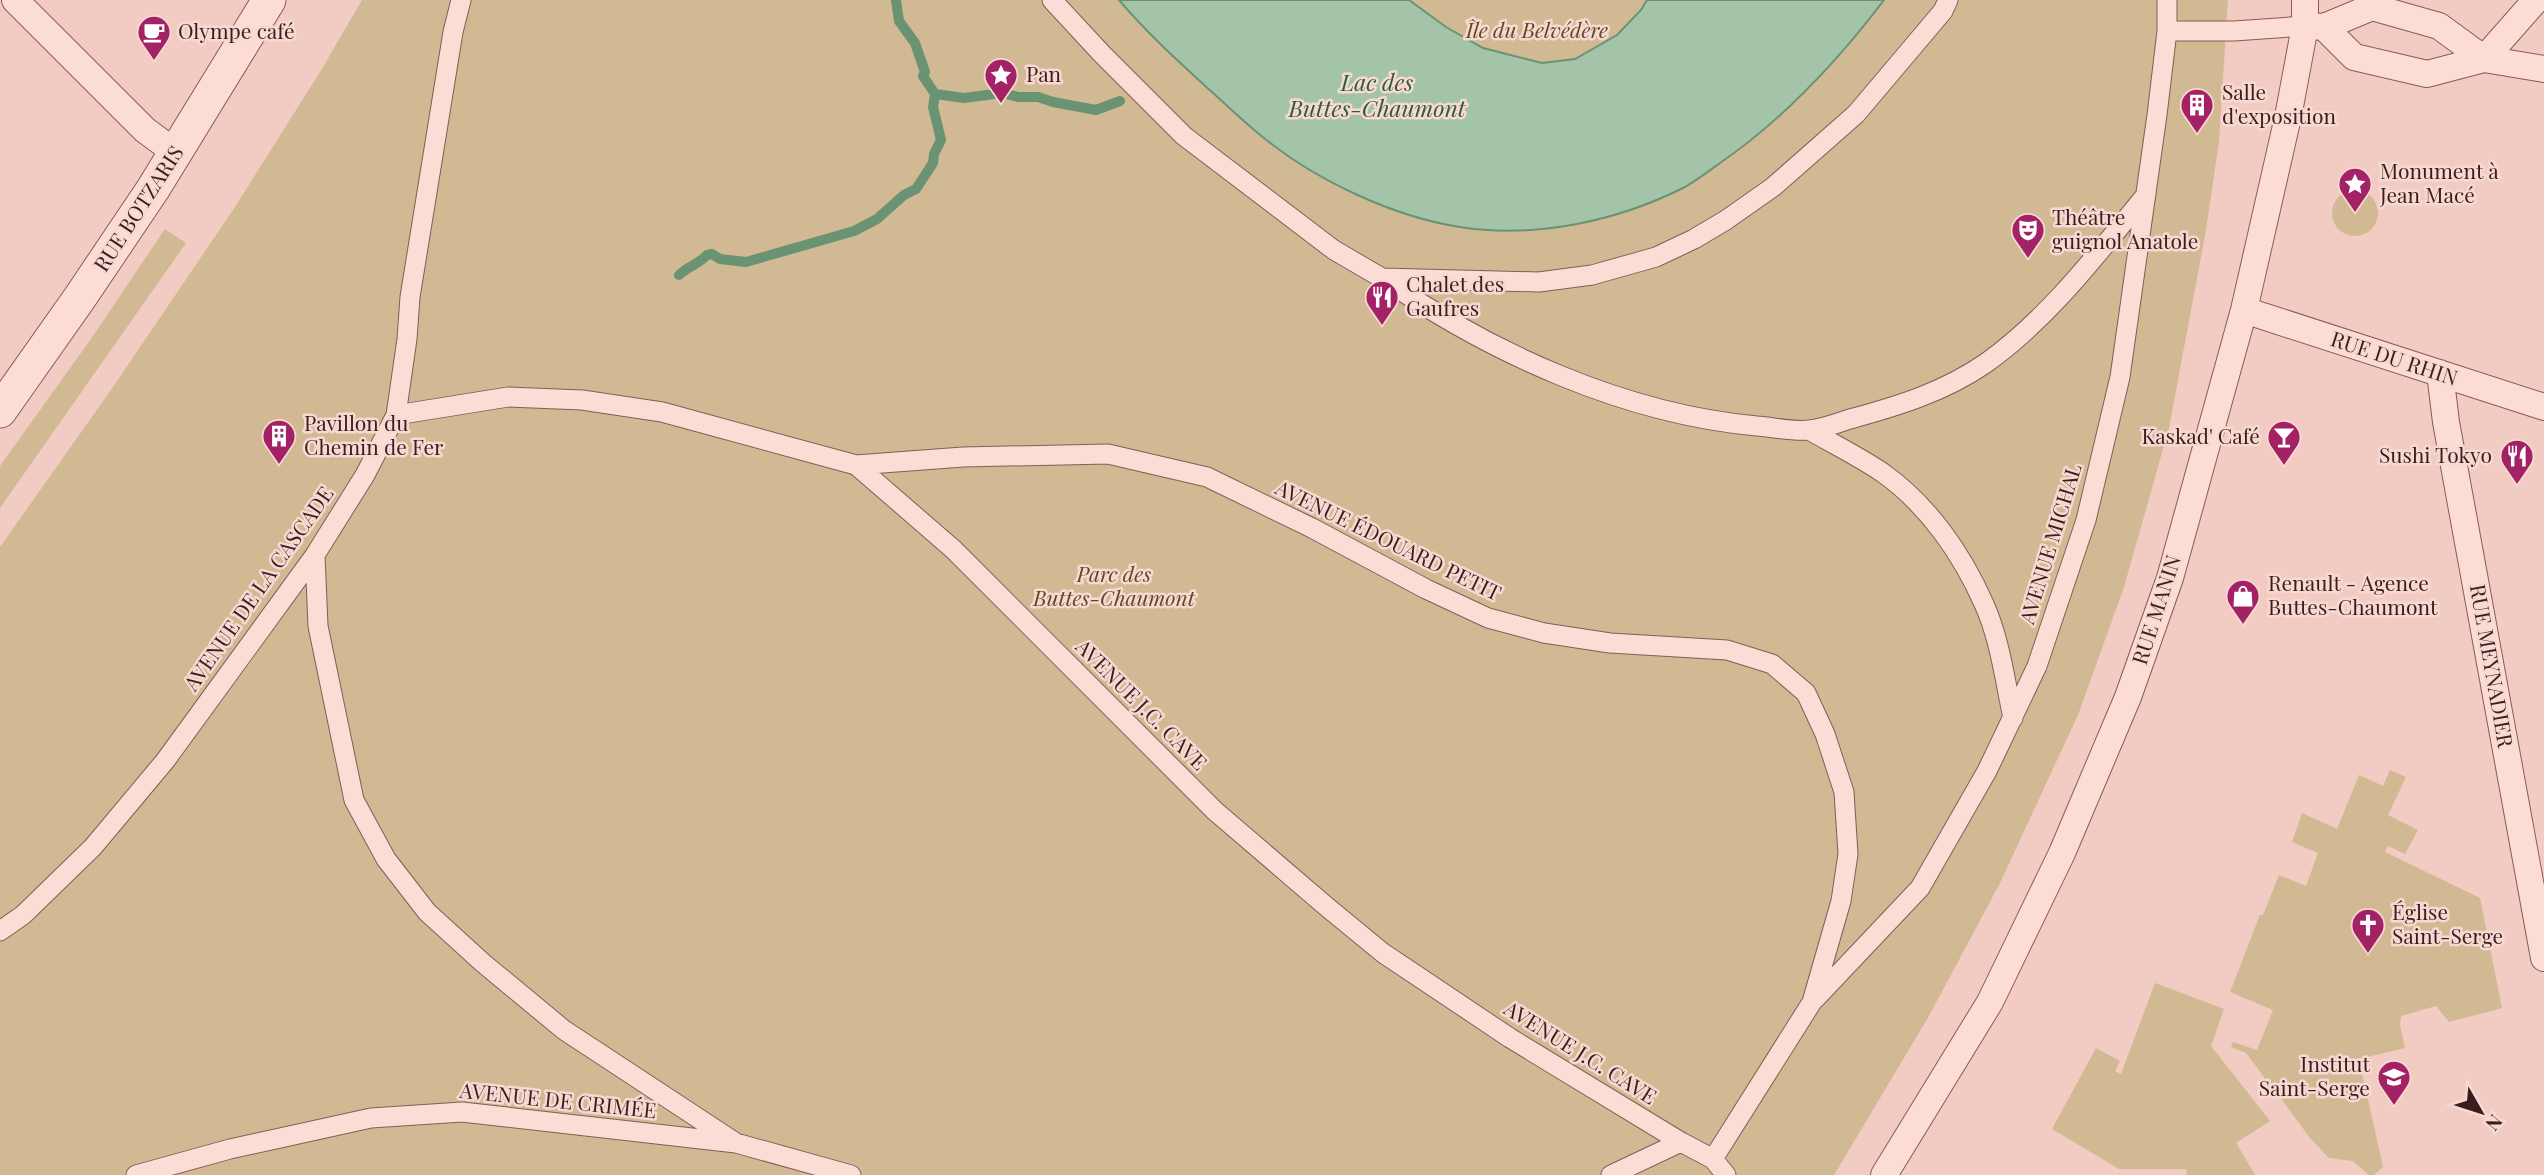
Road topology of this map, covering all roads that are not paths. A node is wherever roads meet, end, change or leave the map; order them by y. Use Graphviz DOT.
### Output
graph roads {
  1 [pos="15,0"];
  2 [pos="269,0"];
  3 [pos="461,0"];
  4 [pos="1052,0"];
  5 [pos="1948,0"];
  6 [pos="2167,0"];
  7 [pos="2305,0"];
  8 [pos="2536,0"];
  9 [pos="2315,27"];
  10 [pos="2167,31"];
  11 [pos="2484,59"];
  12 [pos="2544,69"];
  13 [pos="176,153"];
  14 [pos="2147,195"];
  15 [pos="1382,278"];
  16 [pos="2244,310"];
  17 [pos="2440,373"];
  18 [pos="2544,407"];
  19 [pos="0,411"];
  20 [pos="396,415"];
  21 [pos="1808,430"];
  22 [pos="856,465"];
  23 [pos="315,555"];
  24 [pos="2013,719"];
  25 [pos="0,932"];
  26 [pos="2544,958"];
  27 [pos="1812,1002"];
  28 [pos="1681,1142"];
  29 [pos="736,1143"];
  30 [pos="1713,1159"];
  31 [pos="136,1175"];
  32 [pos="851,1175"];
  33 [pos="1611,1175"];
  34 [pos="1726,1175"];
  35 [pos="1884,1175"];
  1 -- 13 [label="street"];
  2 -- 13 [label="street, RUE BOTZARIS"];
  3 -- 20 [label="street, AVENUE DE LA CASCADE"];
  4 -- 15 [label="street"];
  5 -- 15 [label="street"];
  6 -- 10 [label="street, AVENUE MICHAL"];
  7 -- 9 [label="street, RUE MANIN"];
  8 -- 11 [label="street"];
  9 -- 10 [label="street"];
  9 -- 11 [label="street"];
  9 -- 11 [label="street"];
  9 -- 16 [label="street, RUE MANIN"];
  10 -- 14 [label="street, AVENUE MICHAL"];
  11 -- 12 [label="street"];
  13 -- 19 [label="street, RUE BOTZARIS"];
  14 -- 21 [label="street"];
  14 -- 24 [label="street, AVENUE MICHAL"];
  15 -- 21 [label="street"];
  16 -- 17 [label="street, RUE DU RHIN"];
  16 -- 35 [label="street, RUE MANIN"];
  17 -- 18 [label="street, RUE DU RHIN"];
  17 -- 26 [label="street, RUE MEYNADIER"];
  20 -- 22 [label="street, AVENUE J.C. CAVE"];
  20 -- 23 [label="street, AVENUE DE LA CASCADE"];
  21 -- 24 [label="street"];
  22 -- 27 [label="street, AVENUE ÉDOUARD PETIT"];
  22 -- 28 [label="street, AVENUE J.C. CAVE"];
  23 -- 25 [label="street, AVENUE DE LA CASCADE"];
  23 -- 29 [label="street"];
  24 -- 27 [label="street, AVENUE MICHAL"];
  27 -- 30 [label="street, AVENUE ÉDOUARD PETIT"];
  28 -- 30 [label="street, AVENUE J.C. CAVE"];
  28 -- 33 [label="street"];
  29 -- 31 [label="street, AVENUE DE CRIMÉE"];
  29 -- 32 [label="street, AVENUE DE CRIMÉE"];
  30 -- 34 [label="street, AVENUE J.C. CAVE"];
}
